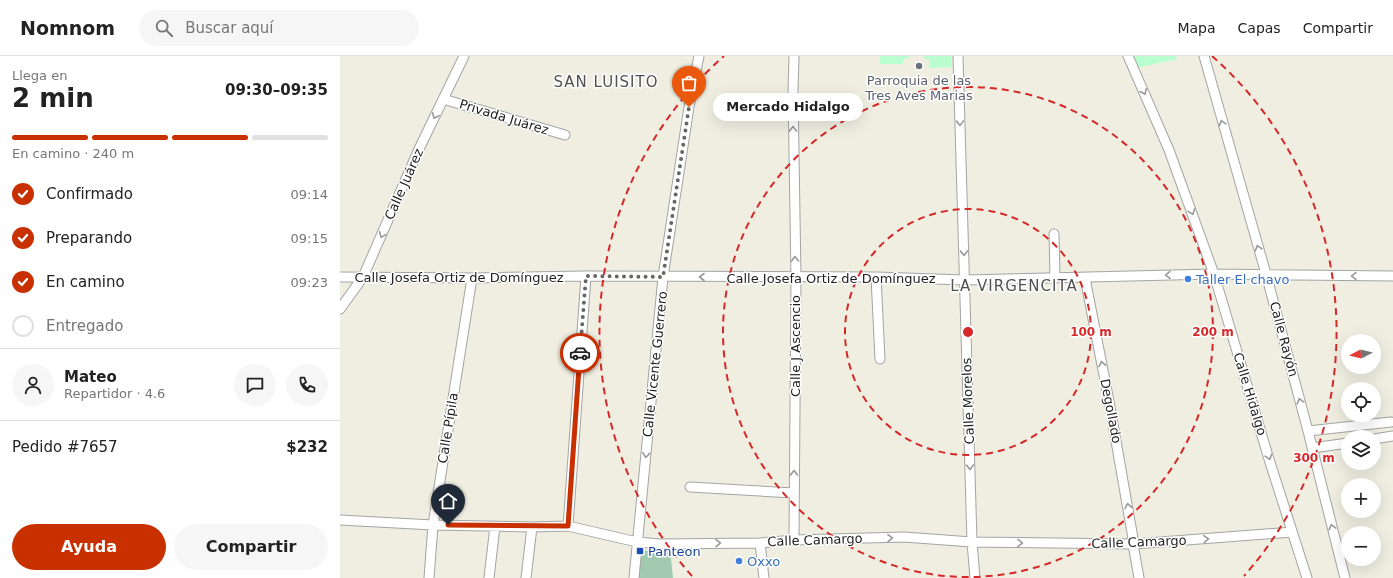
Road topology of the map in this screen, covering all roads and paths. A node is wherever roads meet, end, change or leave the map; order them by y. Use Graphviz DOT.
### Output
graph roads {
  1 [pos="464,56"];
  2 [pos="698,56"];
  3 [pos="794,56"];
  4 [pos="958,56"];
  5 [pos="1128,56"];
  6 [pos="1204,56"];
  7 [pos="443,99"];
  8 [pos="565,135"];
  9 [pos="1054,234"];
  10 [pos="1214,274"];
  11 [pos="1266,274"];
  12 [pos="586,276"];
  13 [pos="1393,276"];
  14 [pos="340,277"];
  15 [pos="363,277"];
  16 [pos="663,277"];
  17 [pos="876,277"];
  18 [pos="472,278"];
  19 [pos="796,278"];
  20 [pos="1055,278"];
  21 [pos="1084,278"];
  22 [pos="965,280"];
  23 [pos="340,309"];
  24 [pos="880,359"];
  25 [pos="1391,422"];
  26 [pos="1308,431"];
  27 [pos="1393,436"];
  28 [pos="1381,438"];
  29 [pos="1341,444"];
  30 [pos="1312,448"];
  31 [pos="690,487"];
  32 [pos="794,493"];
  33 [pos="340,520"];
  34 [pos="433,525"];
  35 [pos="495,526"];
  36 [pos="568,526"];
  37 [pos="532,527"];
  38 [pos="1292,532"];
  39 [pos="794,540"];
  40 [pos="637,542"];
  41 [pos="972,542"];
  42 [pos="760,543"];
  43 [pos="1134,544"];
  44 [pos="429,578"];
  45 [pos="489,578"];
  46 [pos="526,578"];
  47 [pos="634,578"];
  48 [pos="764,578"];
  49 [pos="975,578"];
  50 [pos="1140,578"];
  51 [pos="1307,578"];
  52 [pos="1346,578"];
  1 -- 7 [label="street, Calle Juárez"];
  2 -- 16 [label="street, Calle Vicente Guerrero"];
  19 -- 3 [label="street, Calle J Ascencio, one-way"];
  4 -- 22 [label="street, Calle Morelos, one-way"];
  5 -- 10 [label="street, Calle Hidalgo, one-way"];
  11 -- 6 [label="street, Calle Rayón, one-way"];
  7 -- 8 [label="street, Privada Juárez"];
  7 -- 15 [label="street, Calle Juárez, one-way"];
  9 -- 20 [label="street"];
  10 -- 11 [label="street, Calle Josefa Ortiz de Domínguez"];
  10 -- 21 [label="street, Calle Josefa Ortiz de Domínguez, one-way"];
  10 -- 38 [label="street, Calle Hidalgo, one-way"];
  13 -- 11 [label="street, Calle Josefa Ortiz de Domínguez, one-way"];
  26 -- 11 [label="street, Calle Rayón, one-way"];
  12 -- 16 [label="street, Calle Josefa Ortiz de Domínguez"];
  12 -- 18 [label="street, Calle Josefa Ortiz de Domínguez"];
  12 -- 36 [label="street"];
  14 -- 15 [label="street, Calle Josefa Ortiz de Domínguez"];
  15 -- 18 [label="street, Calle Josefa Ortiz de Domínguez"];
  15 -- 23 [label="street, Calle Juárez"];
  19 -- 16 [label="street, Calle Josefa Ortiz de Domínguez, one-way"];
  16 -- 40 [label="street, Calle Vicente Guerrero, one-way"];
  17 -- 19 [label="street, Calle Josefa Ortiz de Domínguez"];
  17 -- 22 [label="street, Calle Josefa Ortiz de Domínguez"];
  17 -- 24 [label="street"];
  18 -- 34 [label="street, Calle Pípila"];
  32 -- 19 [label="street, Calle J Ascencio, one-way"];
  20 -- 21 [label="street, Calle Josefa Ortiz de Domínguez"];
  20 -- 22 [label="street, Calle Josefa Ortiz de Domínguez"];
  43 -- 21 [label="street, Degollado, one-way"];
  22 -- 41 [label="street, Calle Morelos, one-way"];
  25 -- 26 [label="street"];
  26 -- 30 [label="street, Calle Rayón"];
  27 -- 28 [label="street"];
  29 -- 30 [label="street"];
  52 -- 30 [label="street, Calle Rayón, one-way"];
  31 -- 32 [label="street"];
  32 -- 39 [label="street, Calle J Ascencio"];
  33 -- 34 [label="street, Calle Camargo"];
  34 -- 35 [label="street, Calle Camargo"];
  34 -- 44 [label="street, Calle Pípila"];
  35 -- 37 [label="street, Calle Camargo"];
  35 -- 45 [label="street"];
  36 -- 37 [label="street, Calle Camargo"];
  36 -- 40 [label="street, Calle Camargo"];
  37 -- 46 [label="street"];
  43 -- 38 [label="street, Calle Camargo, one-way"];
  38 -- 51 [label="street, Calle Hidalgo"];
  39 -- 41 [label="street, Calle Camargo, one-way"];
  39 -- 42 [label="street, Calle Camargo"];
  40 -- 42 [label="street, Calle Camargo, one-way"];
  40 -- 47 [label="street, Calle Vicente Guerrero"];
  41 -- 43 [label="street, Calle Camargo, one-way"];
  41 -- 49 [label="street, Calle Morelos"];
  42 -- 48 [label="street"];
  43 -- 50 [label="street, Degollado"];
}
